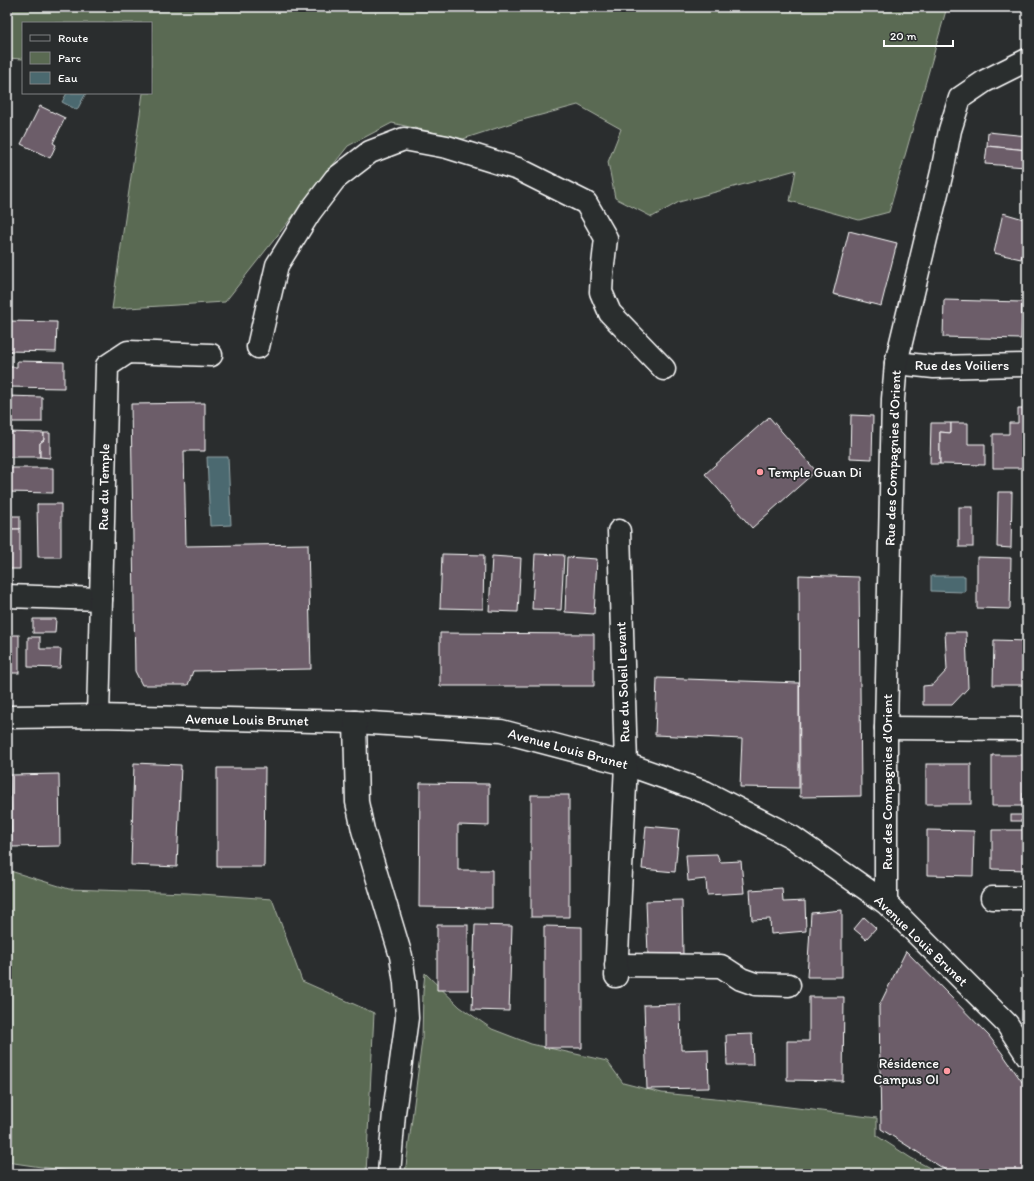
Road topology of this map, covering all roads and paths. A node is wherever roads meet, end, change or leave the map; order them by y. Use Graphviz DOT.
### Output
graph roads {
  1 [pos="1027,60"];
  2 [pos="258,347"];
  3 [pos="211,355"];
  4 [pos="896,363"];
  5 [pos="1027,365"];
  6 [pos="664,369"];
  7 [pos="619,531"];
  8 [pos="7,596"];
  9 [pos="101,599"];
  10 [pos="98,716"];
  11 [pos="7,717"];
  12 [pos="355,722"];
  13 [pos="886,728"];
  14 [pos="1027,729"];
  15 [pos="626,764"];
  16 [pos="992,898"];
  17 [pos="1027,898"];
  18 [pos="886,903"];
  19 [pos="790,985"];
  20 [pos="1027,1055"];
  21 [pos="389,1174"];
  1 -- 4 [label="street, Rue des Compagnies d'Orient"];
  2 -- 6 [label="street"];
  3 -- 9 [label="street, Rue du Temple"];
  4 -- 5 [label="street, Rue des Voiliers"];
  4 -- 13 [label="street, Rue des Compagnies d'Orient"];
  7 -- 15 [label="street, Rue du Soleil Levant"];
  8 -- 9 [label="street"];
  9 -- 10 [label="street, Rue du Temple"];
  10 -- 11 [label="street, Avenue Louis Brunet"];
  10 -- 12 [label="street, Avenue Louis Brunet"];
  12 -- 15 [label="street, Avenue Louis Brunet"];
  12 -- 21 [label="street"];
  13 -- 14 [label="street"];
  13 -- 18 [label="street, Rue des Compagnies d'Orient"];
  15 -- 18 [label="street, Avenue Louis Brunet"];
  15 -- 19 [label="street, Rue du Soleil Levant"];
  16 -- 17 [label="street"];
  18 -- 20 [label="street, Avenue Louis Brunet"];
}
